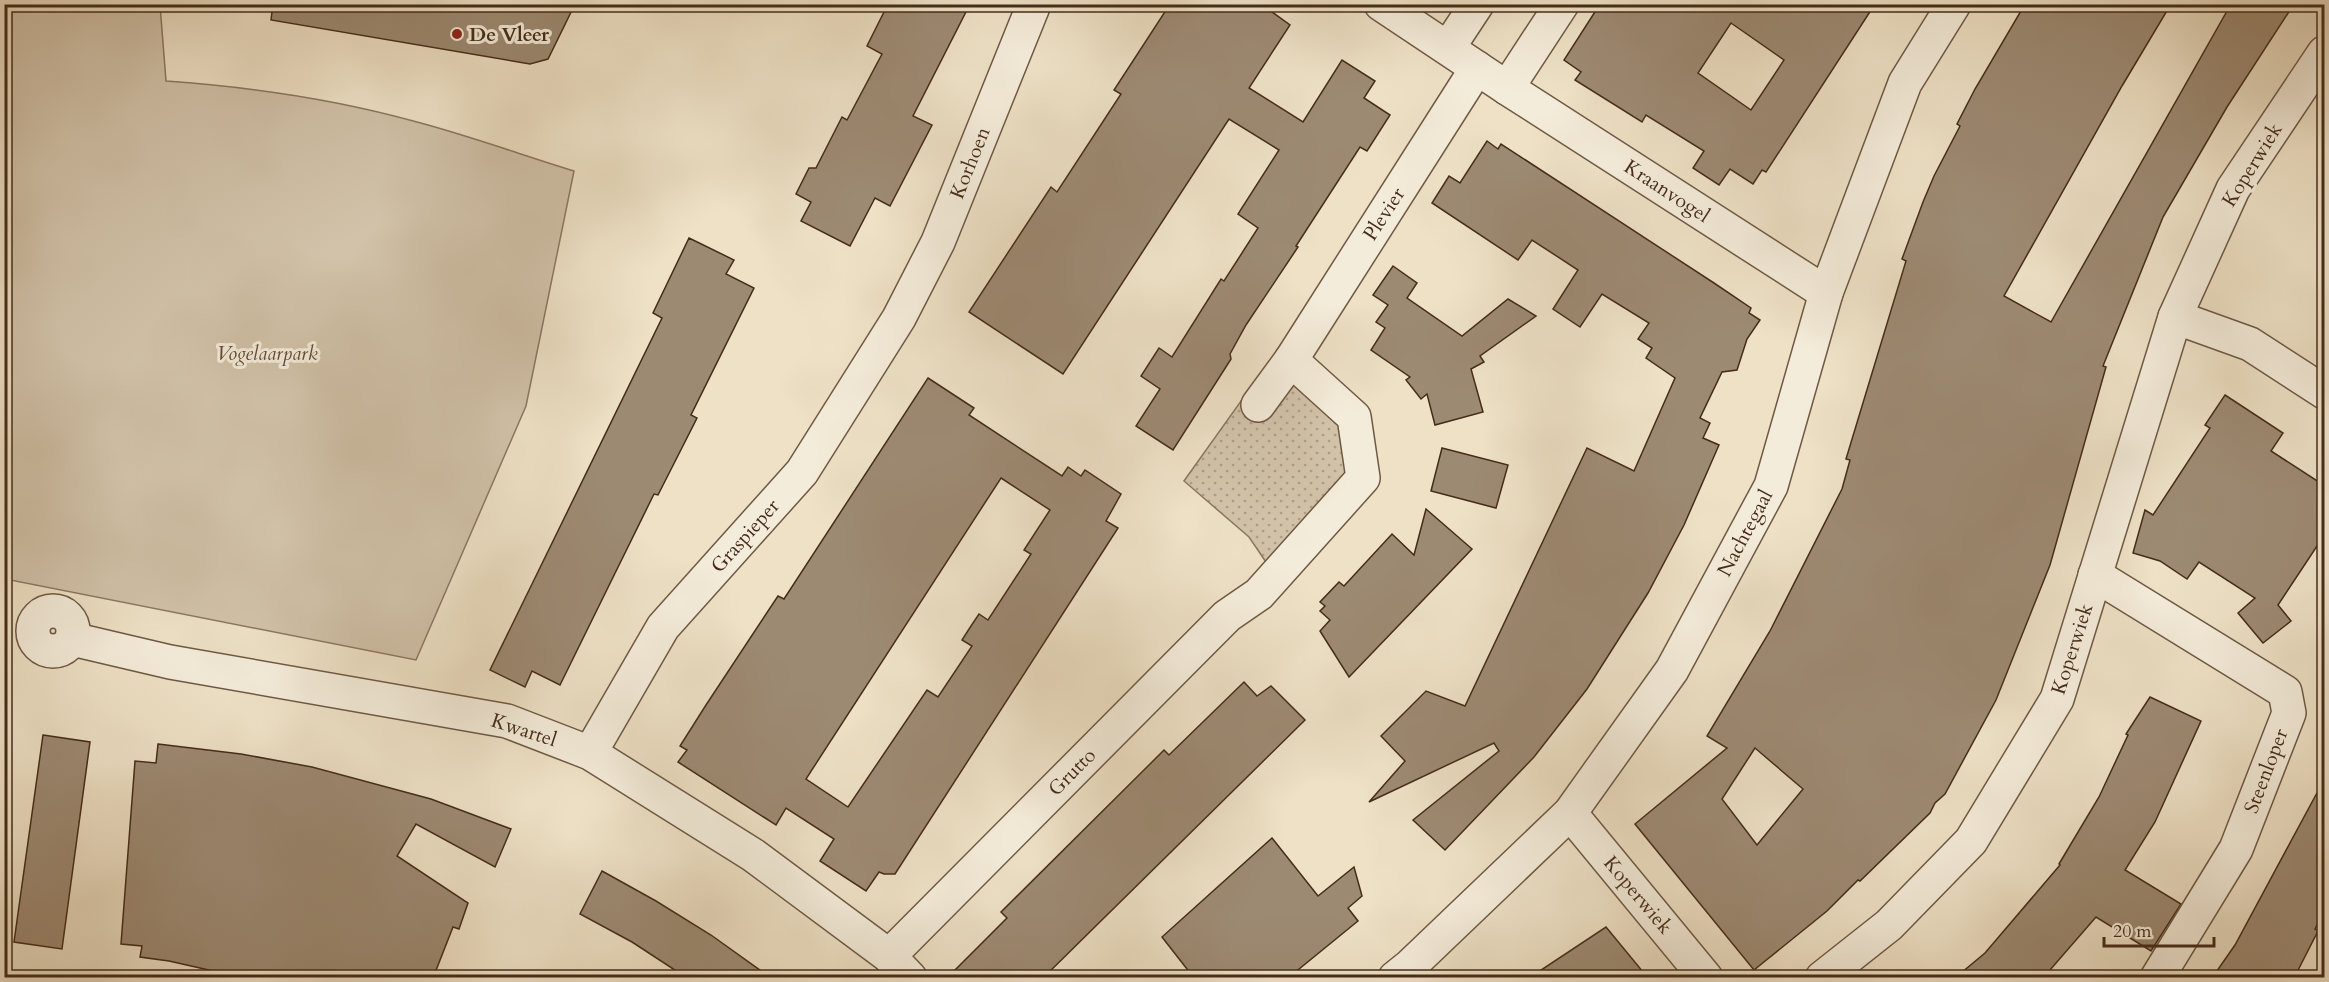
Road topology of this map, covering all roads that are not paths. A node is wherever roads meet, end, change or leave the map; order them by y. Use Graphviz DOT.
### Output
graph roads {
  1 [pos="1034,4"];
  2 [pos="1381,4"];
  3 [pos="1477,4"];
  4 [pos="1562,4"];
  5 [pos="1954,4"];
  6 [pos="1448,48"];
  7 [pos="2325,53"];
  8 [pos="1477,68"];
  9 [pos="1507,88"];
  10 [pos="1826,293"];
  11 [pos="2175,317"];
  12 [pos="899,318"];
  13 [pos="1291,360"];
  14 [pos="2325,392"];
  15 [pos="1258,405"];
  16 [pos="2095,575"];
  17 [pos="72,639"];
  18 [pos="590,753"];
  19 [pos="1570,813"];
  20 [pos="899,967"];
  21 [pos="1395,978"];
  22 [pos="1706,978"];
  23 [pos="1822,978"];
  24 [pos="2157,978"];
  1 -- 12 [label="street, Korhoen"];
  2 -- 6 [label="street"];
  3 -- 6 [label="street"];
  4 -- 9 [label="street"];
  5 -- 10 [label="street, Nachtegaal"];
  6 -- 8 [label="street, Kraanvogel"];
  7 -- 11 [label="street, Koperwiek"];
  8 -- 9 [label="street, Kraanvogel"];
  8 -- 13 [label="street, Plevier"];
  9 -- 10 [label="street, Kraanvogel"];
  10 -- 19 [label="street, Nachtegaal"];
  11 -- 14 [label="street"];
  11 -- 16 [label="street, Koperwiek"];
  12 -- 18 [label="street, Graspieper"];
  13 -- 15 [label="street, Plevier"];
  13 -- 20 [label="street, Grutto"];
  16 -- 23 [label="street, Koperwiek"];
  16 -- 24 [label="street, Steenloper"];
  17 -- 18 [label="street, Kwartel"];
  18 -- 20 [label="street, Kwartel"];
  19 -- 21 [label="street, Nachtegaal"];
  19 -- 22 [label="street, Koperwiek"];
}
